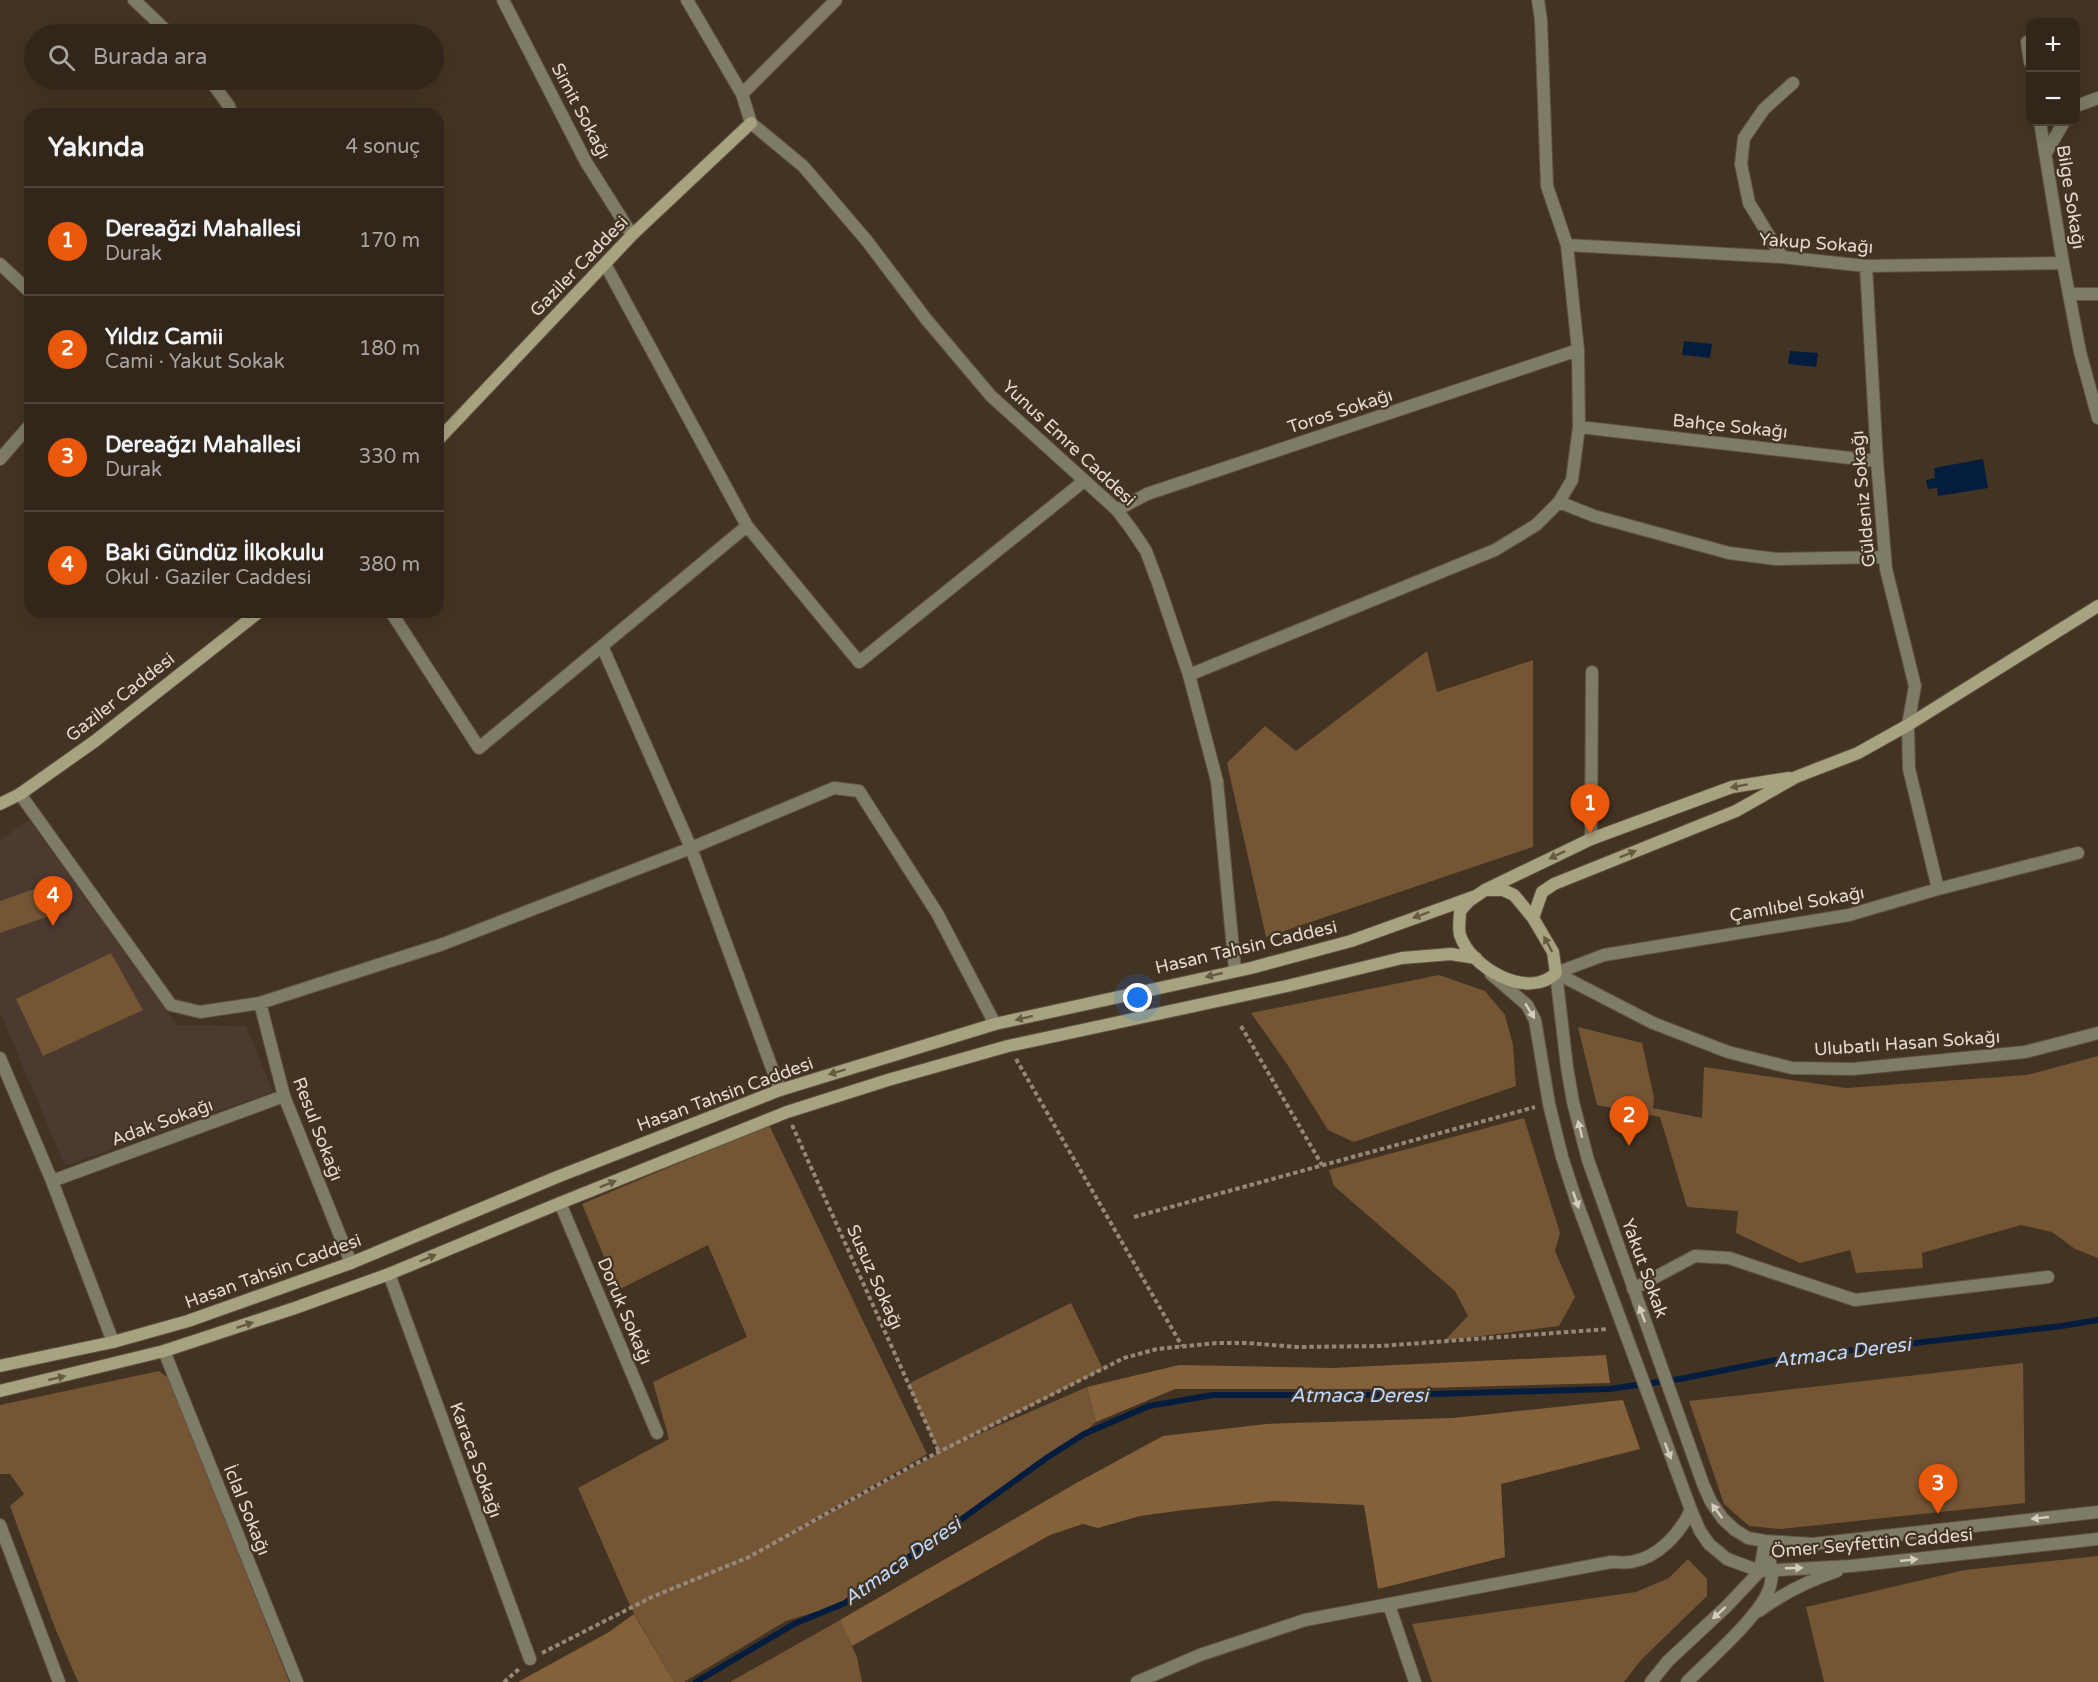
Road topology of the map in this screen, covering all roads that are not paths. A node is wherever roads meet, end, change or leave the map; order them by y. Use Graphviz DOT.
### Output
graph roads {
  1 [pos="134,0"];
  2 [pos="503,0"];
  3 [pos="687,0"];
  4 [pos="836,0"];
  5 [pos="1538,0"];
  6 [pos="159,24"];
  7 [pos="1793,83"];
  8 [pos="217,90"];
  9 [pos="742,94"];
  10 [pos="2098,98"];
  11 [pos="2080,105"];
  12 [pos="229,108"];
  13 [pos="751,123"];
  14 [pos="2041,126"];
  15 [pos="2062,126"];
  16 [pos="2046,153"];
  17 [pos="632,235"];
  18 [pos="1567,245"];
  19 [pos="1782,257"];
  20 [pos="2063,263"];
  21 [pos="0,264"];
  22 [pos="605,264"];
  23 [pos="1866,266"];
  24 [pos="24,286"];
  25 [pos="2069,294"];
  26 [pos="2098,294"];
  27 [pos="1578,350"];
  28 [pos="2098,418"];
  29 [pos="1579,427"];
  30 [pos="24,432"];
  31 [pos="444,434"];
  32 [pos="0,459"];
  33 [pos="1877,461"];
  34 [pos="1084,481"];
  35 [pos="1559,502"];
  36 [pos="1117,510"];
  37 [pos="747,526"];
  38 [pos="1886,557"];
  39 [pos="2098,607"];
  40 [pos="251,618"];
  41 [pos="395,618"];
  42 [pos="602,646"];
  43 [pos="1592,672"];
  44 [pos="1189,675"];
  45 [pos="1908,725"];
  46 [pos="1796,777"];
  47 [pos="20,794"];
  48 [pos="0,804"];
  49 [pos="1591,838"];
  50 [pos="691,848"];
  51 [pos="2078,853"];
  52 [pos="1938,889"];
  53 [pos="1481,893"];
  54 [pos="1533,918"];
  55 [pos="1476,958"];
  56 [pos="1235,970"];
  57 [pos="1488,971"];
  58 [pos="1556,973"];
  59 [pos="260,1003"];
  60 [pos="995,1024"];
  61 [pos="2098,1033"];
  62 [pos="0,1058"];
  63 [pos="6,1088"];
  64 [pos="780,1089"];
  65 [pos="284,1096"];
  66 [pos="52,1181"];
  67 [pos="560,1203"];
  68 [pos="351,1263"];
  69 [pos="388,1274"];
  70 [pos="2048,1277"];
  71 [pos="1633,1289"];
  72 [pos="113,1342"];
  73 [pos="164,1352"];
  74 [pos="0,1366"];
  75 [pos="0,1391"];
  76 [pos="657,1433"];
  77 [pos="1690,1510"];
  78 [pos="2098,1512"];
  79 [pos="0,1525"];
  80 [pos="2098,1539"];
  81 [pos="1765,1541"];
  82 [pos="1851,1566"];
  83 [pos="1766,1570"];
  84 [pos="1389,1605"];
  85 [pos="1746,1621"];
  86 [pos="530,1659"];
  87 [pos="59,1682"];
  88 [pos="297,1682"];
  89 [pos="1137,1682"];
  90 [pos="1415,1682"];
  91 [pos="1652,1682"];
  92 [pos="1687,1682"];
  1 -- 6 [label="street"];
  2 -- 17 [label="street, Simit Sokağı"];
  3 -- 9 [label="street"];
  4 -- 9 [label="street"];
  5 -- 18 [label="street"];
  7 -- 19 [label="street"];
  8 -- 12 [label="street"];
  9 -- 13 [label="street"];
  10 -- 11 [label="street"];
  13 -- 17 [label="main road, Gaziler Caddesi"];
  13 -- 34 [label="street, Yunus Emre Caddesi"];
  14 -- 16 [label="street, Bilge Sokağı"];
  15 -- 16 [label="street"];
  16 -- 20 [label="street, Bilge Sokağı"];
  17 -- 22 [label="main road, Gaziler Caddesi"];
  18 -- 19 [label="street, Yakup Sokağı"];
  18 -- 27 [label="street"];
  19 -- 23 [label="street, Yakup Sokağı"];
  20 -- 23 [label="street, Yakup Sokağı"];
  20 -- 25 [label="street, Bilge Sokağı"];
  21 -- 24 [label="street"];
  22 -- 31 [label="main road, Gaziler Caddesi"];
  22 -- 37 [label="street"];
  23 -- 33 [label="street, Güldeniz Sokağı"];
  25 -- 26 [label="street"];
  25 -- 28 [label="street, Bilge Sokağı"];
  27 -- 29 [label="street"];
  27 -- 36 [label="street, Toros Sokağı"];
  29 -- 33 [label="street, Bahçe Sokağı"];
  29 -- 35 [label="street"];
  30 -- 32 [label="street"];
  33 -- 38 [label="street, Güldeniz Sokağı"];
  34 -- 36 [label="street, Yunus Emre Caddesi"];
  34 -- 37 [label="street"];
  35 -- 38 [label="street"];
  35 -- 44 [label="street"];
  36 -- 44 [label="street, Yunus Emre Caddesi"];
  37 -- 42 [label="street"];
  38 -- 45 [label="street, Güldeniz Sokağı"];
  39 -- 45 [label="main road"];
  40 -- 47 [label="main road, Gaziler Caddesi"];
  41 -- 42 [label="street"];
  42 -- 50 [label="street"];
  43 -- 49 [label="street"];
  44 -- 56 [label="street, Yunus Emre Caddesi"];
  45 -- 46 [label="main road"];
  45 -- 52 [label="street, Güldeniz Sokağı"];
  46 -- 49 [label="main road, Hasan Tahsin Caddesi, one-way"];
  54 -- 46 [label="main road, one-way"];
  47 -- 48 [label="main road, Gaziler Caddesi"];
  47 -- 59 [label="street"];
  49 -- 53 [label="main road, Hasan Tahsin Caddesi, one-way"];
  50 -- 59 [label="street"];
  50 -- 60 [label="street"];
  50 -- 64 [label="street"];
  51 -- 52 [label="street, Çamlıbel Sokağı"];
  52 -- 58 [label="street, Çamlıbel Sokağı"];
  53 -- 54 [label="main road"];
  53 -- 55 [label="main road"];
  53 -- 56 [label="main road, Hasan Tahsin Caddesi, one-way"];
  58 -- 54 [label="main road, one-way"];
  55 -- 57 [label="main road"];
  67 -- 55 [label="main road, one-way"];
  56 -- 60 [label="main road, Hasan Tahsin Caddesi, one-way"];
  57 -- 58 [label="main road"];
  57 -- 77 [label="street, Ömer Seyfettin Caddesi, one-way"];
  58 -- 61 [label="street, Ulubatlı Hasan Sokağı"];
  71 -- 58 [label="street, Yakut Sokak, one-way"];
  59 -- 65 [label="street, Resul Sokağı"];
  60 -- 64 [label="main road, Hasan Tahsin Caddesi, one-way"];
  62 -- 63 [label="street"];
  63 -- 66 [label="street"];
  64 -- 68 [label="main road, Hasan Tahsin Caddesi"];
  65 -- 66 [label="street, Adak Sokağı"];
  65 -- 68 [label="street, Resul Sokağı"];
  66 -- 72 [label="street"];
  69 -- 67 [label="main road, one-way"];
  67 -- 76 [label="street, Doruk Sokağı"];
  68 -- 72 [label="main road, Hasan Tahsin Caddesi"];
  73 -- 69 [label="main road, one-way"];
  69 -- 86 [label="street, Karaca Sokağı"];
  70 -- 71 [label="street"];
  81 -- 71 [label="street, Yakut Sokak, one-way"];
  72 -- 74 [label="main road, Hasan Tahsin Caddesi"];
  75 -- 73 [label="main road, one-way"];
  73 -- 88 [label="street, İclal Sokağı"];
  77 -- 83 [label="street, Ömer Seyfettin Caddesi"];
  77 -- 84 [label="street"];
  78 -- 81 [label="street, Ömer Seyfettin Caddesi, one-way"];
  79 -- 87 [label="street"];
  82 -- 80 [label="street, Ömer Seyfettin Caddesi, one-way"];
  81 -- 83 [label="street"];
  83 -- 82 [label="street, Ömer Seyfettin Caddesi, one-way"];
  82 -- 85 [label="street"];
  83 -- 85 [label="street"];
  83 -- 91 [label="street, one-way"];
  84 -- 89 [label="street"];
  84 -- 90 [label="street"];
  85 -- 92 [label="street"];
}
